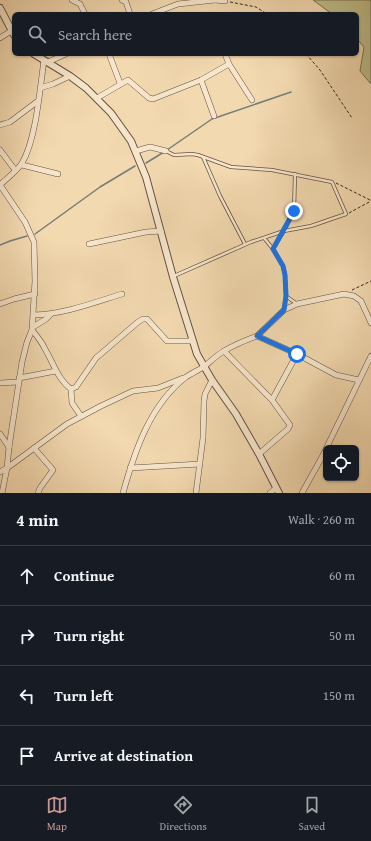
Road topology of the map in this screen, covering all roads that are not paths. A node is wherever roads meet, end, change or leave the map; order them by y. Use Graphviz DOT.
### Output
graph roads {
  1 [pos="72,0"];
  2 [pos="122,0"];
  3 [pos="215,0"];
  4 [pos="225,1"];
  5 [pos="81,2"];
  6 [pos="178,2"];
  7 [pos="0,8"];
  8 [pos="84,12"];
  9 [pos="129,12"];
  10 [pos="156,12"];
  11 [pos="12,31"];
  12 [pos="12,33"];
  13 [pos="0,38"];
  14 [pos="37,56"];
  15 [pos="60,56"];
  16 [pos="110,56"];
  17 [pos="226,56"];
  18 [pos="46,61"];
  19 [pos="229,64"];
  20 [pos="70,76"];
  21 [pos="201,80"];
  22 [pos="120,83"];
  23 [pos="40,88"];
  24 [pos="96,98"];
  25 [pos="252,100"];
  26 [pos="38,101"];
  27 [pos="214,116"];
  28 [pos="0,125"];
  29 [pos="0,150"];
  30 [pos="136,151"];
  31 [pos="166,151"];
  32 [pos="203,157"];
  33 [pos="22,165"];
  34 [pos="15,170"];
  35 [pos="58,174"];
  36 [pos="295,174"];
  37 [pos="0,185"];
  38 [pos="161,230"];
  39 [pos="284,231"];
  40 [pos="264,238"];
  41 [pos="89,244"];
  42 [pos="245,244"];
  43 [pos="273,249"];
  44 [pos="173,277"];
  45 [pos="35,294"];
  46 [pos="122,294"];
  47 [pos="286,296"];
  48 [pos="0,304"];
  49 [pos="297,304"];
  50 [pos="284,310"];
  51 [pos="51,314"];
  52 [pos="34,315"];
  53 [pos="371,322"];
  54 [pos="33,329"];
  55 [pos="257,336"];
  56 [pos="192,341"];
  57 [pos="224,351"];
  58 [pos="297,354"];
  59 [pos="371,356"];
  60 [pos="204,367"];
  61 [pos="56,370"];
  62 [pos="187,376"];
  63 [pos="19,380"];
  64 [pos="212,380"];
  65 [pos="359,380"];
  66 [pos="0,383"];
  67 [pos="72,389"];
  68 [pos="272,400"];
  69 [pos="81,416"];
  70 [pos="0,434"];
  71 [pos="9,447"];
  72 [pos="34,448"];
  73 [pos="259,454"];
  74 [pos="200,464"];
  75 [pos="7,468"];
  76 [pos="130,468"];
  77 [pos="0,472"];
  78 [pos="278,490"];
  79 [pos="2,493"];
  80 [pos="38,493"];
  81 [pos="123,493"];
  82 [pos="196,493"];
  83 [pos="270,493"];
  84 [pos="302,493"];
  1 -- 5 [label="street"];
  2 -- 9 [label="street"];
  3 -- 4 [label="street"];
  3 -- 6 [label="street"];
  5 -- 8 [label="street"];
  6 -- 10 [label="street"];
  7 -- 11 [label="street"];
  12 -- 13 [label="street"];
  14 -- 18 [label="street"];
  15 -- 18 [label="street"];
  16 -- 22 [label="street"];
  17 -- 19 [label="street"];
  18 -- 20 [label="street"];
  18 -- 23 [label="street"];
  19 -- 21 [label="street"];
  19 -- 25 [label="street"];
  20 -- 23 [label="street"];
  20 -- 24 [label="street"];
  21 -- 22 [label="street"];
  21 -- 27 [label="street"];
  22 -- 24 [label="street"];
  23 -- 26 [label="street"];
  24 -- 30 [label="street"];
  26 -- 28 [label="street"];
  26 -- 33 [label="street"];
  29 -- 34 [label="street"];
  30 -- 31 [label="street"];
  30 -- 38 [label="street"];
  31 -- 32 [label="lane"];
  32 -- 36 [label="lane"];
  32 -- 42 [label="lane"];
  33 -- 34 [label="street"];
  33 -- 35 [label="street"];
  34 -- 37 [label="street"];
  36 -- 39 [label="lane"];
  36 -- 39 [label="lane"];
  37 -- 45 [label="street"];
  38 -- 41 [label="street"];
  38 -- 44 [label="street"];
  39 -- 40 [label="lane"];
  39 -- 43 [label="lane"];
  40 -- 42 [label="lane"];
  40 -- 43 [label="lane"];
  42 -- 44 [label="lane"];
  43 -- 47 [label="lane"];
  44 -- 56 [label="street"];
  45 -- 48 [label="street"];
  45 -- 52 [label="street"];
  46 -- 51 [label="street"];
  47 -- 49 [label="lane"];
  47 -- 50 [label="lane"];
  49 -- 50 [label="street"];
  49 -- 53 [label="street"];
  50 -- 55 [label="street"];
  51 -- 52 [label="street"];
  51 -- 54 [label="street"];
  52 -- 54 [label="street"];
  54 -- 61 [label="street"];
  54 -- 63 [label="street"];
  55 -- 57 [label="street"];
  55 -- 58 [label="street"];
  56 -- 60 [label="street"];
  56 -- 67 [label="street"];
  57 -- 60 [label="street"];
  57 -- 68 [label="street"];
  58 -- 65 [label="street"];
  58 -- 68 [label="street"];
  59 -- 65 [label="street"];
  60 -- 62 [label="street"];
  60 -- 64 [label="street"];
  61 -- 63 [label="street"];
  61 -- 67 [label="street"];
  62 -- 69 [label="street"];
  62 -- 76 [label="street"];
  63 -- 66 [label="street"];
  63 -- 71 [label="street"];
  64 -- 73 [label="street"];
  64 -- 74 [label="street"];
  65 -- 84 [label="street"];
  67 -- 69 [label="street"];
  68 -- 73 [label="street"];
  69 -- 72 [label="street"];
  70 -- 71 [label="street"];
  71 -- 75 [label="street"];
  72 -- 75 [label="street"];
  72 -- 80 [label="street"];
  73 -- 78 [label="street"];
  74 -- 76 [label="street"];
  74 -- 82 [label="street"];
  75 -- 77 [label="street"];
  75 -- 79 [label="street"];
  76 -- 81 [label="street"];
  78 -- 83 [label="street"];
}
